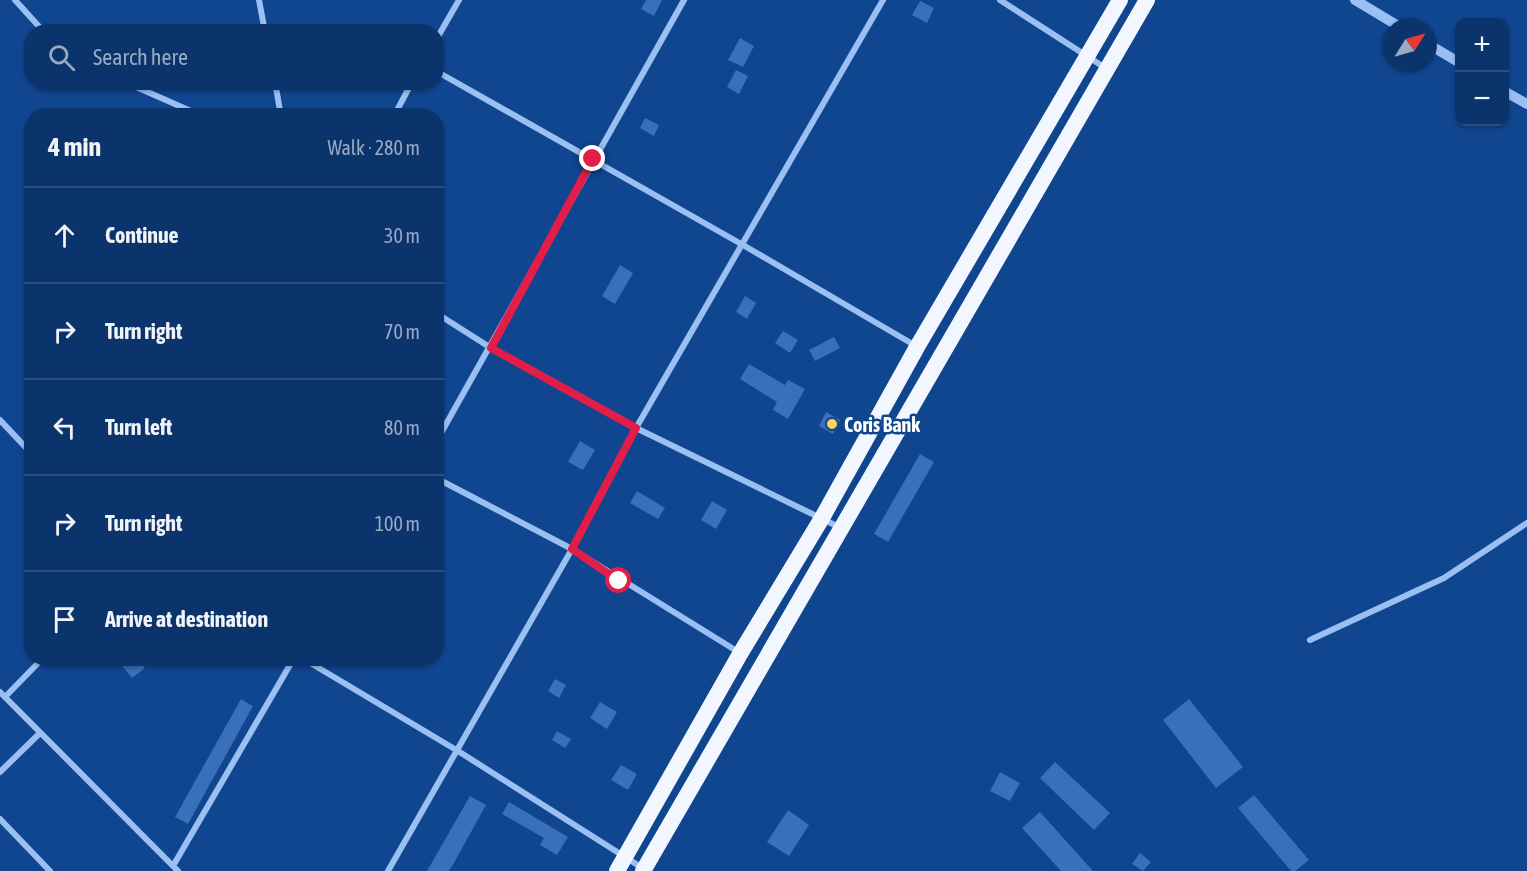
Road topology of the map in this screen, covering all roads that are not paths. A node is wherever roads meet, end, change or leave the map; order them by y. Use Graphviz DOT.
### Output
graph roads {
  1 [pos="15,0"];
  2 [pos="259,0"];
  3 [pos="459,0"];
  4 [pos="684,0"];
  5 [pos="883,0"];
  6 [pos="1000,0"];
  7 [pos="1120,0"];
  8 [pos="1147,0"];
  9 [pos="1355,0"];
  10 [pos="1385,18"];
  11 [pos="37,24"];
  12 [pos="264,24"];
  13 [pos="444,26"];
  14 [pos="1437,49"];
  15 [pos="1087,56"];
  16 [pos="1455,60"];
  17 [pos="1108,69"];
  18 [pos="444,75"];
  19 [pos="143,90"];
  20 [pos="276,90"];
  21 [pos="408,90"];
  22 [pos="1509,93"];
  23 [pos="1524,100"];
  24 [pos="184,108"];
  25 [pos="280,108"];
  26 [pos="398,108"];
  27 [pos="593,159"];
  28 [pos="743,244"];
  29 [pos="444,318"];
  30 [pos="917,347"];
  31 [pos="491,348"];
  32 [pos="0,420"];
  33 [pos="444,428"];
  34 [pos="636,428"];
  35 [pos="24,446"];
  36 [pos="444,482"];
  37 [pos="822,518"];
  38 [pos="1527,523"];
  39 [pos="842,529"];
  40 [pos="572,549"];
  41 [pos="1310,640"];
  42 [pos="740,654"];
  43 [pos="34,666"];
  44 [pos="290,666"];
  45 [pos="315,666"];
  46 [pos="2,695"];
  47 [pos="40,733"];
  48 [pos="458,751"];
  49 [pos="0,772"];
  50 [pos="0,819"];
  51 [pos="620,865"];
  52 [pos="176,868"];
  53 [pos="644,870"];
  54 [pos="50,871"];
  55 [pos="388,871"];
  1 -- 11 [label="street"];
  2 -- 12 [label="street"];
  3 -- 13 [label="street"];
  4 -- 27 [label="street"];
  5 -- 28 [label="street"];
  6 -- 15 [label="street"];
  7 -- 15 [label="highway"];
  8 -- 17 [label="highway"];
  9 -- 10 [label="street"];
  14 -- 16 [label="street"];
  15 -- 17 [label="street"];
  15 -- 30 [label="highway"];
  17 -- 39 [label="highway"];
  18 -- 27 [label="street"];
  19 -- 24 [label="street"];
  20 -- 25 [label="street"];
  21 -- 26 [label="street"];
  22 -- 23 [label="street"];
  27 -- 28 [label="street"];
  27 -- 31 [label="street"];
  28 -- 30 [label="street"];
  28 -- 34 [label="street"];
  29 -- 31 [label="street"];
  30 -- 37 [label="highway"];
  31 -- 33 [label="street"];
  31 -- 34 [label="street"];
  32 -- 35 [label="street"];
  34 -- 37 [label="street"];
  34 -- 40 [label="street"];
  36 -- 40 [label="street"];
  37 -- 39 [label="street"];
  37 -- 42 [label="highway"];
  38 -- 41 [label="street"];
  39 -- 53 [label="highway"];
  40 -- 42 [label="street"];
  40 -- 48 [label="street"];
  42 -- 51 [label="highway"];
  43 -- 46 [label="street"];
  44 -- 52 [label="street"];
  45 -- 48 [label="street"];
  46 -- 47 [label="street"];
  47 -- 49 [label="street"];
  47 -- 52 [label="street"];
  48 -- 51 [label="street"];
  48 -- 55 [label="street"];
  50 -- 54 [label="street"];
  51 -- 53 [label="street"];
}
